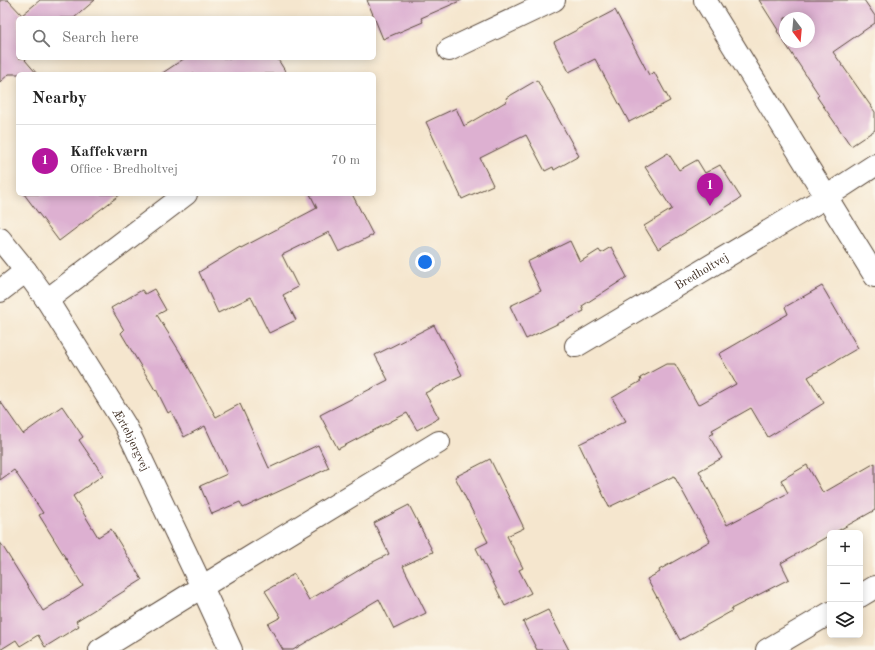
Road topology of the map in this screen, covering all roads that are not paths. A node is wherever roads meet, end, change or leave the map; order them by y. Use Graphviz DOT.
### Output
graph roads {
  1 [pos="554,0"];
  2 [pos="705,0"];
  3 [pos="449,50"];
  4 [pos="875,165"];
  5 [pos="183,196"];
  6 [pos="826,197"];
  7 [pos="0,239"];
  8 [pos="26,271"];
  9 [pos="875,276"];
  10 [pos="0,292"];
  11 [pos="47,300"];
  12 [pos="576,346"];
  13 [pos="439,442"];
  14 [pos="202,587"];
  15 [pos="827,615"];
  16 [pos="100,650"];
  17 [pos="231,650"];
  18 [pos="767,650"];
  1 -- 3 [label="street"];
  2 -- 6 [label="street"];
  4 -- 6 [label="street, Bredholtvej"];
  5 -- 11 [label="street"];
  6 -- 9 [label="street"];
  6 -- 12 [label="street, Bredholtvej"];
  7 -- 8 [label="street, Ærtebjergvej"];
  8 -- 10 [label="street"];
  8 -- 11 [label="street, Ærtebjergvej"];
  11 -- 14 [label="street, Ærtebjergvej"];
  13 -- 14 [label="street"];
  14 -- 16 [label="street"];
  14 -- 17 [label="street, Ærtebjergvej"];
  15 -- 18 [label="street"];
}
